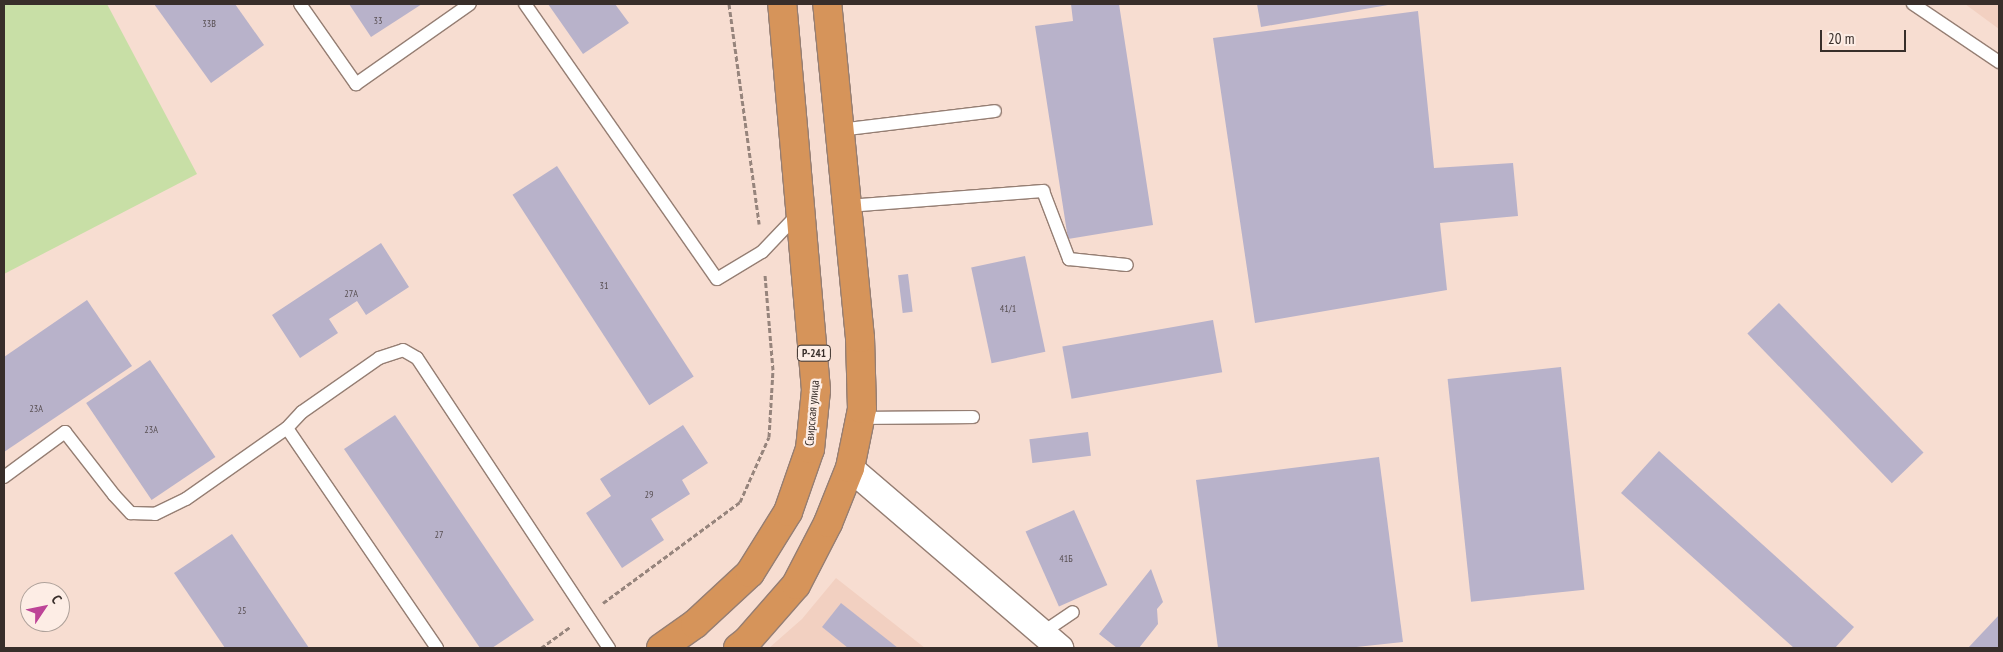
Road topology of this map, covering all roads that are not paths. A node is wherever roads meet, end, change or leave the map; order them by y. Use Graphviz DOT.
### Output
graph roads {
  1 [pos="300,4"];
  2 [pos="470,4"];
  3 [pos="525,4"];
  4 [pos="782,4"];
  5 [pos="827,4"];
  6 [pos="1913,4"];
  7 [pos="1999,62"];
  8 [pos="995,111"];
  9 [pos="839,130"];
  10 [pos="846,206"];
  11 [pos="802,211"];
  12 [pos="1127,265"];
  13 [pos="973,417"];
  14 [pos="860,418"];
  15 [pos="287,428"];
  16 [pos="850,468"];
  17 [pos="4,477"];
  18 [pos="1073,612"];
  19 [pos="1051,640"];
  20 [pos="437,648"];
  21 [pos="609,648"];
  22 [pos="661,648"];
  23 [pos="738,648"];
  1 -- 2 [label="lane"];
  3 -- 11 [label="lane"];
  4 -- 11 [label="highway, Свирская улица / Р-241"];
  5 -- 9 [label="highway"];
  6 -- 7 [label="lane"];
  8 -- 9 [label="lane"];
  9 -- 10 [label="highway"];
  10 -- 12 [label="lane"];
  10 -- 14 [label="highway"];
  11 -- 22 [label="highway, Свирская улица / Р-241"];
  13 -- 14 [label="lane"];
  14 -- 16 [label="highway"];
  15 -- 17 [label="lane"];
  15 -- 20 [label="lane"];
  15 -- 21 [label="lane"];
  16 -- 19 [label="street"];
  16 -- 23 [label="highway"];
  18 -- 19 [label="lane"];
}
